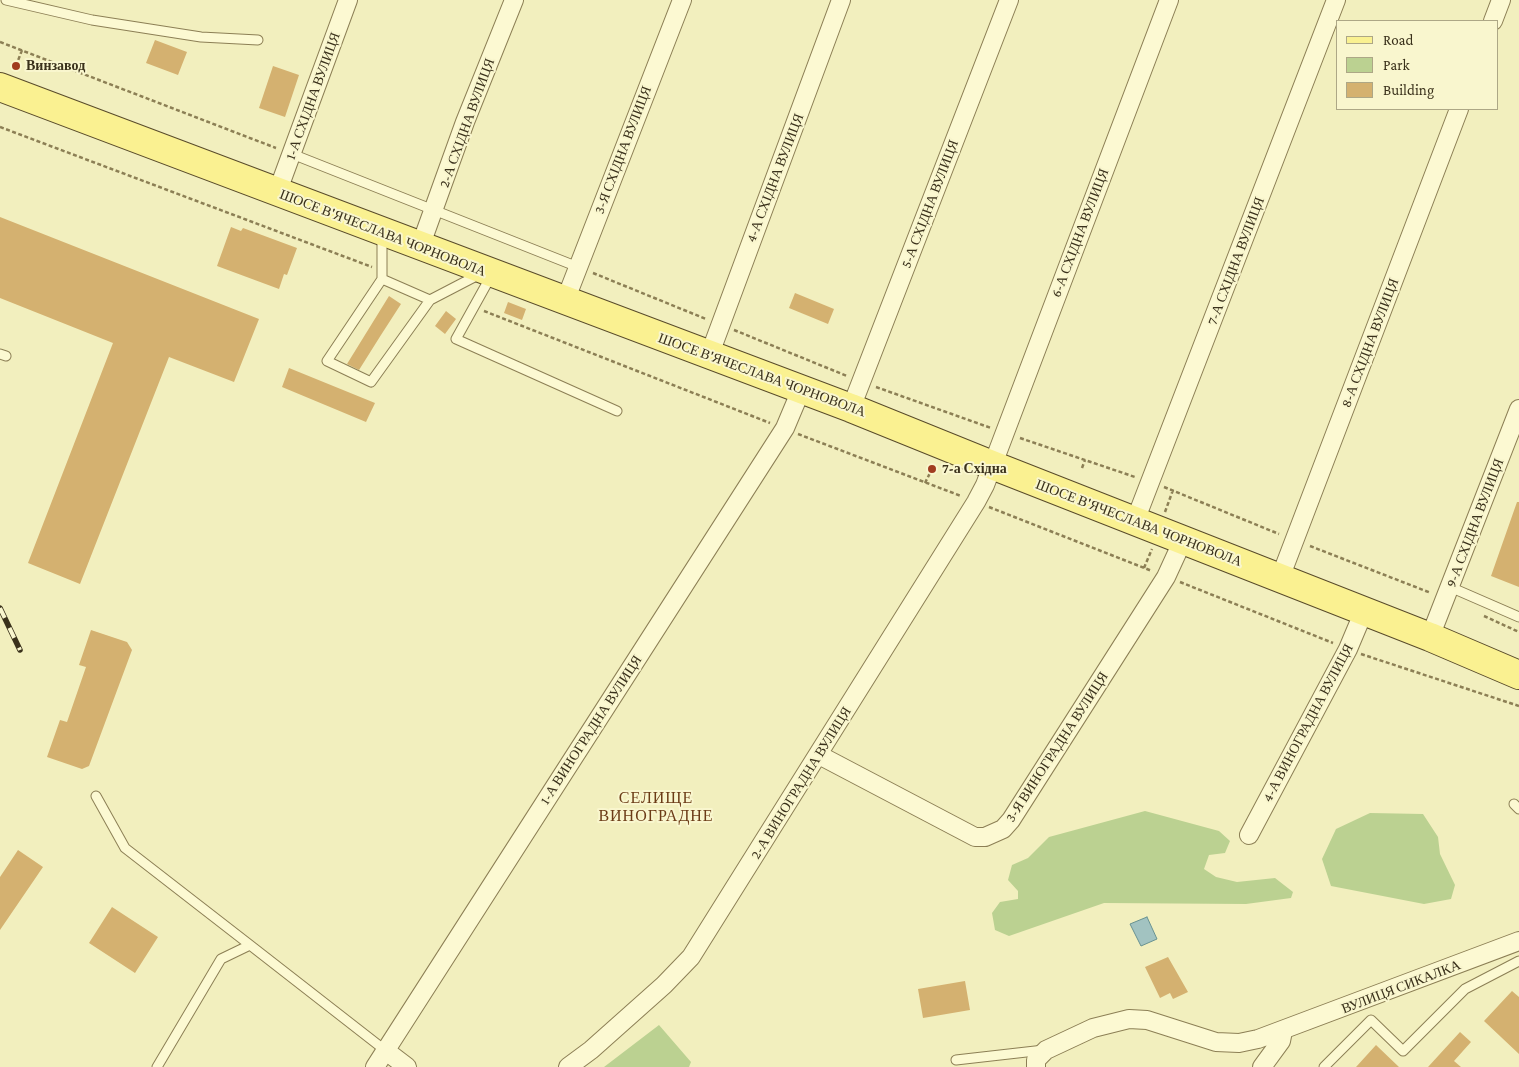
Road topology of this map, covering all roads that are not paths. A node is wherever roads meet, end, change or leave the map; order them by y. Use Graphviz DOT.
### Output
graph roads {
  1 [pos="6,0"];
  2 [pos="348,0"];
  3 [pos="514,0"];
  4 [pos="682,0"];
  5 [pos="841,0"];
  6 [pos="1009,0"];
  7 [pos="1169,0"];
  8 [pos="1336,0"];
  9 [pos="1501,0"];
  10 [pos="1493,20"];
  11 [pos="258,40"];
  12 [pos="8,77"];
  13 [pos="1460,110"];
  14 [pos="292,154"];
  15 [pos="277,193"];
  16 [pos="435,210"];
  17 [pos="382,232"];
  18 [pos="420,246"];
  19 [pos="578,267"];
  20 [pos="488,272"];
  21 [pos="382,275"];
  22 [pos="430,300"];
  23 [pos="565,301"];
  24 [pos="709,356"];
  25 [pos="802,390"];
  26 [pos="851,408"];
  27 [pos="1519,409"];
  28 [pos="617,412"];
  29 [pos="992,465"];
  30 [pos="1135,521"];
  31 [pos="1183,540"];
  32 [pos="1280,578"];
  33 [pos="1448,593"];
  34 [pos="1364,611"];
  35 [pos="1519,617"];
  36 [pos="1430,636"];
  37 [pos="1519,675"];
  38 [pos="820,755"];
  39 [pos="96,796"];
  40 [pos="1250,835"];
  41 [pos="1519,941"];
  42 [pos="250,945"];
  43 [pos="1519,961"];
  44 [pos="1283,1031"];
  45 [pos="1046,1050"];
  46 [pos="386,1051"];
  47 [pos="956,1060"];
  48 [pos="157,1067"];
  49 [pos="375,1067"];
  50 [pos="407,1067"];
  51 [pos="568,1067"];
  52 [pos="1036,1067"];
  53 [pos="1262,1067"];
  54 [pos="1324,1067"];
  1 -- 11 [label="lane"];
  2 -- 14 [label="street, 1-А СХІДНА ВУЛИЦЯ"];
  3 -- 16 [label="street, 2-А СХІДНА ВУЛИЦЯ"];
  4 -- 19 [label="street, 3-Я СХІДНА ВУЛИЦЯ"];
  5 -- 24 [label="street, 4-А СХІДНА ВУЛИЦЯ"];
  6 -- 26 [label="street, 5-А СХІДНА ВУЛИЦЯ"];
  7 -- 29 [label="street, 6-А СХІДНА ВУЛИЦЯ"];
  8 -- 30 [label="street, 7-А СХІДНА ВУЛИЦЯ"];
  9 -- 10 [label="street"];
  12 -- 15 [label="main road, ШОСЕ В'ЯЧЕСЛАВА ЧОРНОВОЛА"];
  13 -- 32 [label="street, 8-А СХІДНА ВУЛИЦЯ"];
  14 -- 15 [label="street, 1-А СХІДНА ВУЛИЦЯ"];
  14 -- 16 [label="lane"];
  15 -- 17 [label="main road, ШОСЕ В'ЯЧЕСЛАВА ЧОРНОВОЛА"];
  16 -- 18 [label="street, 2-А СХІДНА ВУЛИЦЯ"];
  16 -- 19 [label="lane"];
  17 -- 18 [label="main road, ШОСЕ В'ЯЧЕСЛАВА ЧОРНОВОЛА"];
  17 -- 21 [label="lane"];
  18 -- 20 [label="main road, ШОСЕ В'ЯЧЕСЛАВА ЧОРНОВОЛА"];
  19 -- 23 [label="street, 3-Я СХІДНА ВУЛИЦЯ"];
  20 -- 22 [label="lane"];
  20 -- 23 [label="main road, ШОСЕ В'ЯЧЕСЛАВА ЧОРНОВОЛА"];
  20 -- 28 [label="lane"];
  21 -- 22 [label="lane"];
  21 -- 22 [label="lane"];
  23 -- 24 [label="main road, ШОСЕ В'ЯЧЕСЛАВА ЧОРНОВОЛА"];
  24 -- 25 [label="main road, ШОСЕ В'ЯЧЕСЛАВА ЧОРНОВОЛА"];
  25 -- 26 [label="main road, ШОСЕ В'ЯЧЕСЛАВА ЧОРНОВОЛА"];
  25 -- 46 [label="street, 1-А ВИНОГРАДНА ВУЛИЦЯ"];
  26 -- 29 [label="main road, ШОСЕ В'ЯЧЕСЛАВА ЧОРНОВОЛА"];
  27 -- 33 [label="street, 9-А СХІДНА ВУЛИЦЯ"];
  29 -- 30 [label="main road, ШОСЕ В'ЯЧЕСЛАВА ЧОРНОВОЛА"];
  29 -- 38 [label="street, 2-А ВИНОГРАДНА ВУЛИЦЯ"];
  30 -- 31 [label="main road, ШОСЕ В'ЯЧЕСЛАВА ЧОРНОВОЛА"];
  31 -- 32 [label="main road, ШОСЕ В'ЯЧЕСЛАВА ЧОРНОВОЛА"];
  31 -- 38 [label="street, 3-Я ВИНОГРАДНА ВУЛИЦЯ"];
  32 -- 34 [label="main road, ШОСЕ В'ЯЧЕСЛАВА ЧОРНОВОЛА"];
  33 -- 35 [label="lane"];
  33 -- 36 [label="street, 9-А СХІДНА ВУЛИЦЯ"];
  34 -- 36 [label="main road, ШОСЕ В'ЯЧЕСЛАВА ЧОРНОВОЛА"];
  34 -- 40 [label="street, 4-А ВИНОГРАДНА ВУЛИЦЯ"];
  36 -- 37 [label="main road, ШОСЕ В'ЯЧЕСЛАВА ЧОРНОВОЛА"];
  38 -- 51 [label="street, 2-А ВИНОГРАДНА ВУЛИЦЯ"];
  39 -- 42 [label="lane"];
  41 -- 44 [label="street, ВУЛИЦЯ СИКАЛКА"];
  42 -- 46 [label="lane"];
  42 -- 48 [label="lane"];
  43 -- 54 [label="lane"];
  44 -- 45 [label="street, ВУЛИЦЯ СИКАЛКА"];
  44 -- 53 [label="street"];
  45 -- 47 [label="lane"];
  45 -- 52 [label="street"];
  46 -- 49 [label="street, 1-А ВИНОГРАДНА ВУЛИЦЯ"];
  46 -- 50 [label="street"];
}
